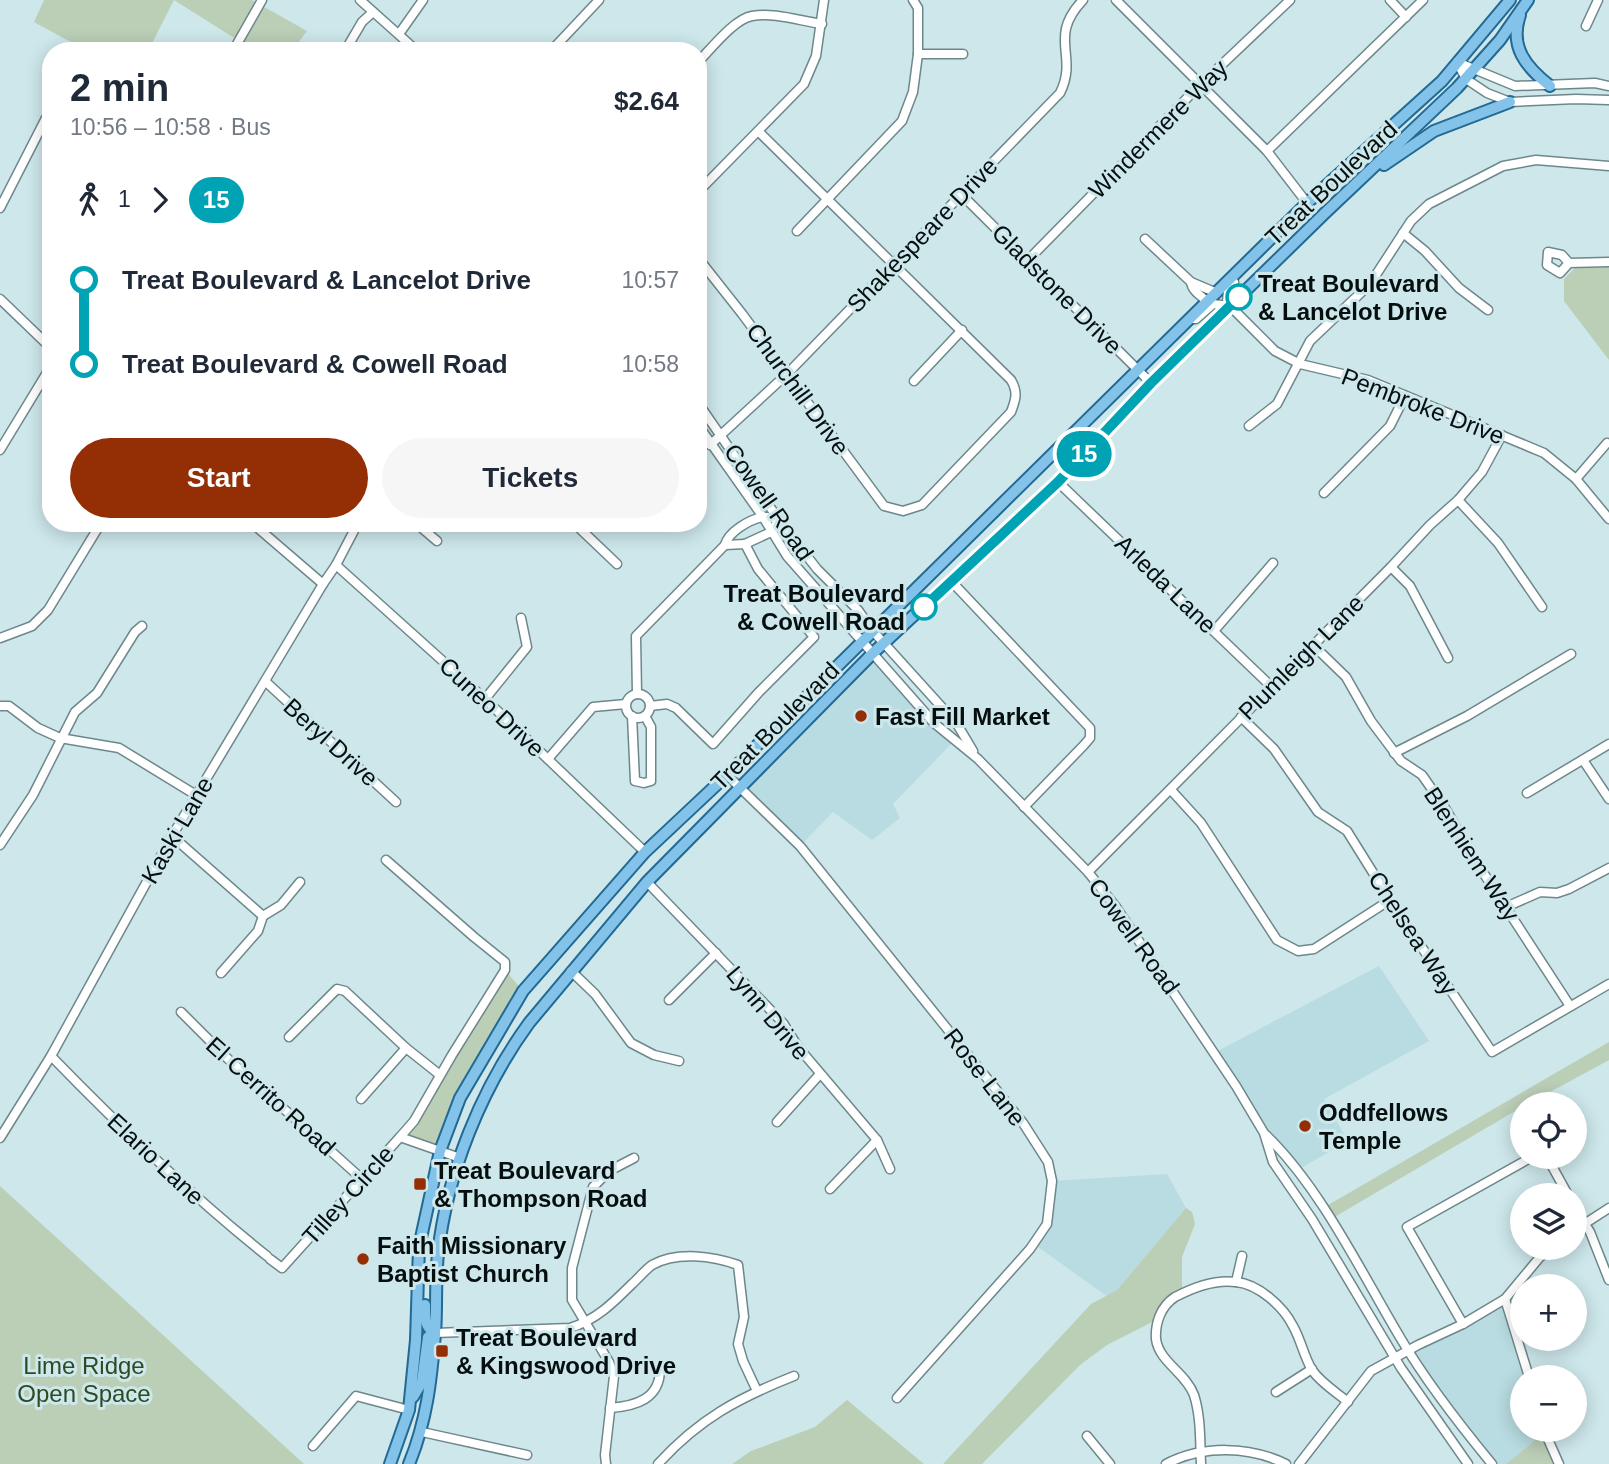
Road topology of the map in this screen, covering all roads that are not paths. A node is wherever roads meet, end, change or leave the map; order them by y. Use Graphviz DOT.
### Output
graph roads {
  1 [pos="262,0"];
  2 [pos="360,0"];
  3 [pos="423,0"];
  4 [pos="600,0"];
  5 [pos="824,0"];
  6 [pos="913,0"];
  7 [pos="1083,0"];
  8 [pos="1116,0"];
  9 [pos="1390,0"];
  10 [pos="1423,0"];
  11 [pos="1510,0"];
  12 [pos="1598,0"];
  13 [pos="1285,1"];
  14 [pos="1525,5"];
  15 [pos="373,12"];
  16 [pos="1406,17"];
  17 [pos="822,24"];
  18 [pos="1586,26"];
  19 [pos="399,34"];
  20 [pos="238,42"];
  21 [pos="350,42"];
  22 [pos="407,42"];
  23 [pos="560,42"];
  24 [pos="707,53"];
  25 [pos="918,54"];
  26 [pos="963,54"];
  27 [pos="1457,62"];
  28 [pos="1476,68"];
  29 [pos="1466,79"];
  30 [pos="1200,85"];
  31 [pos="1550,86"];
  32 [pos="1609,86"];
  33 [pos="1609,100"];
  34 [pos="1510,102"];
  35 [pos="42,126"];
  36 [pos="759,132"];
  37 [pos="1268,151"];
  38 [pos="1609,166"];
  39 [pos="707,183"];
  40 [pos="1347,191"];
  41 [pos="962,195"];
  42 [pos="827,198"];
  43 [pos="1307,203"];
  44 [pos="0,208"];
  45 [pos="797,231"];
  46 [pos="1279,231"];
  47 [pos="1403,233"];
  48 [pos="1145,239"];
  49 [pos="1028,260"];
  50 [pos="1609,262"];
  51 [pos="894,263"];
  52 [pos="1569,263"];
  53 [pos="707,270"];
  54 [pos="1191,282"];
  55 [pos="1217,293"];
  56 [pos="0,299"];
  57 [pos="1208,302"];
  58 [pos="1229,306"];
  59 [pos="1488,310"];
  60 [pos="1189,319"];
  61 [pos="962,330"];
  62 [pos="42,339"];
  63 [pos="1300,364"];
  64 [pos="1137,369"];
  65 [pos="787,374"];
  66 [pos="42,381"];
  67 [pos="914,381"];
  68 [pos="1151,383"];
  69 [pos="1405,396"];
  70 [pos="707,415"];
  71 [pos="1249,426"];
  72 [pos="722,435"];
  73 [pos="1502,435"];
  74 [pos="707,439"];
  75 [pos="1607,443"];
  76 [pos="710,444"];
  77 [pos="0,450"];
  78 [pos="1576,479"];
  79 [pos="1058,482"];
  80 [pos="1324,493"];
  81 [pos="1458,500"];
  82 [pos="763,517"];
  83 [pos="1609,519"];
  84 [pos="779,520"];
  85 [pos="96,532"];
  86 [pos="262,532"];
  87 [pos="353,532"];
  88 [pos="426,532"];
  89 [pos="583,532"];
  90 [pos="771,532"];
  91 [pos="437,541"];
  92 [pos="745,544"];
  93 [pos="725,545"];
  94 [pos="1273,563"];
  95 [pos="617,564"];
  96 [pos="336,565"];
  97 [pos="1391,567"];
  98 [pos="952,582"];
  99 [pos="323,584"];
  100 [pos="1542,607"];
  101 [pos="522,618"];
  102 [pos="142,626"];
  103 [pos="872,630"];
  104 [pos="1214,631"];
  105 [pos="0,638"];
  106 [pos="863,640"];
  107 [pos="884,643"];
  108 [pos="1313,645"];
  109 [pos="873,653"];
  110 [pos="1572,654"];
  111 [pos="1448,658"];
  112 [pos="265,682"];
  113 [pos="1272,687"];
  114 [pos="637,694"];
  115 [pos="485,699"];
  116 [pos="626,704"];
  117 [pos="0,706"];
  118 [pos="650,706"];
  119 [pos="632,716"];
  120 [pos="645,716"];
  121 [pos="1241,716"];
  122 [pos="60,738"];
  123 [pos="1609,744"];
  124 [pos="1394,753"];
  125 [pos="548,759"];
  126 [pos="978,759"];
  127 [pos="1583,760"];
  128 [pos="727,775"];
  129 [pos="740,787"];
  130 [pos="1171,790"];
  131 [pos="1527,793"];
  132 [pos="196,795"];
  133 [pos="1609,799"];
  134 [pos="396,802"];
  135 [pos="1024,807"];
  136 [pos="172,836"];
  137 [pos="0,845"];
  138 [pos="645,852"];
  139 [pos="386,860"];
  140 [pos="1609,867"];
  141 [pos="1088,872"];
  142 [pos="647,882"];
  143 [pos="300,883"];
  144 [pos="1390,900"];
  145 [pos="1506,907"];
  146 [pos="264,916"];
  147 [pos="716,953"];
  148 [pos="571,971"];
  149 [pos="221,973"];
  150 [pos="1609,985"];
  151 [pos="669,1000"];
  152 [pos="1570,1006"];
  153 [pos="181,1012"];
  154 [pos="289,1037"];
  155 [pos="406,1048"];
  156 [pos="51,1056"];
  157 [pos="679,1061"];
  158 [pos="820,1074"];
  159 [pos="440,1075"];
  160 [pos="361,1099"];
  161 [pos="777,1122"];
  162 [pos="1264,1133"];
  163 [pos="400,1137"];
  164 [pos="0,1138"];
  165 [pos="877,1140"];
  166 [pos="440,1151"];
  167 [pos="460,1158"];
  168 [pos="634,1158"];
  169 [pos="890,1169"];
  170 [pos="1511,1169"];
  171 [pos="362,1179"];
  172 [pos="830,1189"];
  173 [pos="1609,1208"];
  174 [pos="1587,1221"];
  175 [pos="1587,1230"];
  176 [pos="1242,1256"];
  177 [pos="1538,1260"];
  178 [pos="419,1264"];
  179 [pos="282,1268"];
  180 [pos="1609,1280"];
  181 [pos="1236,1282"];
  182 [pos="1506,1299"];
  183 [pos="585,1323"];
  184 [pos="1463,1324"];
  185 [pos="435,1333"];
  186 [pos="1408,1351"];
  187 [pos="1395,1357"];
  188 [pos="1525,1365"];
  189 [pos="660,1369"];
  190 [pos="1312,1369"];
  191 [pos="794,1376"];
  192 [pos="757,1391"];
  193 [pos="1276,1392"];
  194 [pos="897,1398"];
  195 [pos="1348,1402"];
  196 [pos="409,1407"];
  197 [pos="610,1408"];
  198 [pos="422,1432"];
  199 [pos="1087,1436"];
  200 [pos="1549,1442"];
  201 [pos="313,1446"];
  202 [pos="1201,1452"];
  203 [pos="527,1455"];
  204 [pos="390,1464"];
  205 [pos="409,1464"];
  206 [pos="606,1464"];
  207 [pos="658,1464"];
  208 [pos="1110,1464"];
  209 [pos="1166,1464"];
  210 [pos="1201,1464"];
  211 [pos="1286,1464"];
  212 [pos="1299,1464"];
  213 [pos="1468,1464"];
  214 [pos="1492,1464"];
  215 [pos="1559,1464"];
  1 -- 20 [label="street"];
  2 -- 15 [label="street"];
  3 -- 19 [label="street"];
  4 -- 23 [label="street"];
  5 -- 17 [label="street"];
  6 -- 25 [label="street"];
  7 -- 41 [label="street, Shakespeare Drive"];
  8 -- 30 [label="street"];
  9 -- 16 [label="street"];
  10 -- 16 [label="street"];
  11 -- 27 [label="main road, Treat Boulevard"];
  12 -- 18 [label="street"];
  13 -- 30 [label="street, Windermere Way"];
  14 -- 28 [label="main road, Treat Boulevard"];
  14 -- 31 [label="main road"];
  15 -- 19 [label="street"];
  15 -- 21 [label="street"];
  16 -- 37 [label="street"];
  17 -- 24 [label="street"];
  17 -- 36 [label="street"];
  19 -- 22 [label="street"];
  25 -- 26 [label="street"];
  25 -- 42 [label="street"];
  27 -- 28 [label="street"];
  27 -- 29 [label="street"];
  27 -- 43 [label="main road, Treat Boulevard"];
  28 -- 29 [label="main road, Treat Boulevard"];
  28 -- 31 [label="street"];
  29 -- 34 [label="street"];
  29 -- 40 [label="main road, Treat Boulevard"];
  30 -- 37 [label="street"];
  30 -- 49 [label="street, Windermere Way"];
  31 -- 32 [label="street"];
  33 -- 34 [label="street"];
  34 -- 40 [label="main road"];
  35 -- 44 [label="street"];
  36 -- 39 [label="street"];
  36 -- 42 [label="street"];
  37 -- 43 [label="street"];
  38 -- 47 [label="street"];
  40 -- 58 [label="main road, Treat Boulevard"];
  41 -- 49 [label="street, Gladstone Drive"];
  41 -- 51 [label="street, Shakespeare Drive"];
  42 -- 45 [label="street"];
  42 -- 51 [label="street"];
  43 -- 46 [label="main road, Treat Boulevard"];
  46 -- 55 [label="main road, Treat Boulevard"];
  46 -- 58 [label="street"];
  47 -- 59 [label="street"];
  47 -- 63 [label="street"];
  48 -- 54 [label="street"];
  49 -- 64 [label="street, Gladstone Drive"];
  50 -- 52 [label="street"];
  51 -- 61 [label="street"];
  51 -- 65 [label="street, Shakespeare Drive"];
  53 -- 65 [label="street, Churchill Drive"];
  54 -- 55 [label="street"];
  54 -- 57 [label="street"];
  55 -- 57 [label="main road, Treat Boulevard"];
  56 -- 62 [label="street"];
  57 -- 60 [label="main road, Treat Boulevard"];
  58 -- 60 [label="street"];
  58 -- 63 [label="street, Pembroke Drive"];
  58 -- 68 [label="main road, Treat Boulevard"];
  60 -- 64 [label="main road, Treat Boulevard"];
  61 -- 65 [label="street, Churchill Drive"];
  61 -- 67 [label="street"];
  63 -- 69 [label="street, Pembroke Drive"];
  63 -- 71 [label="street"];
  64 -- 68 [label="street, Gladstone Drive"];
  64 -- 103 [label="main road, Treat Boulevard"];
  65 -- 72 [label="street, Shakespeare Drive"];
  66 -- 77 [label="street"];
  68 -- 79 [label="main road, Treat Boulevard"];
  69 -- 73 [label="street, Pembroke Drive"];
  69 -- 80 [label="street"];
  70 -- 72 [label="street, Cowell Road"];
  72 -- 76 [label="street, Shakespeare Drive"];
  72 -- 84 [label="street, Cowell Road"];
  73 -- 78 [label="street, Pembroke Drive"];
  73 -- 81 [label="street, Plumleigh Lane"];
  74 -- 76 [label="street, Cowell Road"];
  75 -- 78 [label="street"];
  76 -- 82 [label="street, Cowell Road"];
  78 -- 83 [label="street, Pembroke Drive"];
  79 -- 98 [label="main road, Treat Boulevard"];
  79 -- 104 [label="street, Arleda Lane"];
  81 -- 97 [label="street, Plumleigh Lane"];
  81 -- 100 [label="street"];
  82 -- 84 [label="street"];
  82 -- 90 [label="street, Cowell Road"];
  82 -- 93 [label="street"];
  84 -- 90 [label="street"];
  84 -- 103 [label="street, Cowell Road"];
  85 -- 105 [label="street"];
  86 -- 99 [label="street"];
  87 -- 96 [label="street, Kaski Lane"];
  88 -- 91 [label="street"];
  89 -- 95 [label="street"];
  90 -- 92 [label="street"];
  90 -- 106 [label="street, Cowell Road"];
  92 -- 93 [label="street"];
  92 -- 118 [label="street"];
  93 -- 114 [label="street"];
  94 -- 104 [label="street"];
  96 -- 99 [label="street, Kaski Lane"];
  96 -- 115 [label="street, Cuneo Drive"];
  97 -- 108 [label="street, Plumleigh Lane"];
  97 -- 111 [label="street"];
  98 -- 107 [label="main road, Treat Boulevard"];
  98 -- 135 [label="street"];
  99 -- 112 [label="street, Kaski Lane"];
  101 -- 115 [label="street"];
  102 -- 122 [label="street"];
  103 -- 106 [label="main road, Treat Boulevard"];
  103 -- 107 [label="street, Cowell Road"];
  104 -- 113 [label="street, Arleda Lane"];
  106 -- 109 [label="street, Cowell Road"];
  106 -- 128 [label="main road, Treat Boulevard"];
  107 -- 109 [label="main road, Treat Boulevard"];
  107 -- 126 [label="street, Cowell Road"];
  108 -- 113 [label="street, Plumleigh Lane"];
  108 -- 124 [label="street, Blenhiem Way"];
  109 -- 126 [label="street, Cowell Road"];
  109 -- 129 [label="main road, Treat Boulevard"];
  110 -- 124 [label="street"];
  112 -- 132 [label="street, Kaski Lane"];
  112 -- 134 [label="street, Beryl Drive"];
  113 -- 121 [label="street, Plumleigh Lane"];
  114 -- 116 [label="street"];
  114 -- 118 [label="street"];
  115 -- 125 [label="street, Cuneo Drive"];
  116 -- 119 [label="street"];
  116 -- 125 [label="street"];
  117 -- 122 [label="street"];
  118 -- 120 [label="street"];
  119 -- 120 [label="street"];
  119 -- 120 [label="street"];
  121 -- 130 [label="street, Plumleigh Lane"];
  121 -- 144 [label="street, Chelsea Way"];
  122 -- 132 [label="street"];
  122 -- 137 [label="street"];
  123 -- 127 [label="street"];
  124 -- 145 [label="street, Blenhiem Way"];
  125 -- 138 [label="street, Cuneo Drive"];
  126 -- 135 [label="street, Cowell Road"];
  127 -- 131 [label="street"];
  127 -- 133 [label="street"];
  128 -- 129 [label="street, Rose Lane"];
  128 -- 138 [label="main road, Treat Boulevard"];
  129 -- 142 [label="main road, Treat Boulevard"];
  129 -- 194 [label="street, Rose Lane"];
  130 -- 141 [label="street, Plumleigh Lane"];
  130 -- 144 [label="street"];
  132 -- 136 [label="street, Kaski Lane"];
  135 -- 141 [label="street, Cowell Road"];
  136 -- 146 [label="street"];
  136 -- 156 [label="street, Kaski Lane"];
  138 -- 166 [label="main road, Treat Boulevard"];
  139 -- 159 [label="street"];
  140 -- 145 [label="street"];
  141 -- 162 [label="street, Cowell Road"];
  142 -- 147 [label="street, Lynn Drive"];
  142 -- 148 [label="main road, Treat Boulevard"];
  143 -- 146 [label="street"];
  144 -- 152 [label="street, Chelsea Way"];
  145 -- 152 [label="street, Blenhiem Way"];
  146 -- 149 [label="street"];
  147 -- 151 [label="street, Lynn Drive"];
  147 -- 158 [label="street, Lynn Drive"];
  148 -- 157 [label="street"];
  148 -- 167 [label="main road, Treat Boulevard"];
  150 -- 152 [label="street, Chelsea Way"];
  153 -- 171 [label="street, El Cerrito Road"];
  154 -- 155 [label="street"];
  155 -- 159 [label="street"];
  155 -- 160 [label="street"];
  156 -- 164 [label="street, Kaski Lane"];
  156 -- 179 [label="street, Elario Lane"];
  158 -- 161 [label="street, Lynn Drive"];
  158 -- 165 [label="street, Lynn Drive"];
  159 -- 163 [label="street"];
  162 -- 186 [label="street, Cowell Road"];
  162 -- 187 [label="street, Cowell Road"];
  163 -- 166 [label="street, Tilley Circle"];
  163 -- 171 [label="street, Tilley Circle"];
  165 -- 169 [label="street, Lynn Drive"];
  165 -- 172 [label="street"];
  166 -- 167 [label="street, Tilley Circle"];
  166 -- 178 [label="main road, Treat Boulevard"];
  167 -- 185 [label="main road, Treat Boulevard"];
  168 -- 183 [label="street"];
  170 -- 184 [label="street"];
  171 -- 179 [label="street, Tilley Circle"];
  173 -- 174 [label="street"];
  175 -- 180 [label="street"];
  176 -- 181 [label="street"];
  177 -- 182 [label="street"];
  178 -- 185 [label="main road"];
  178 -- 196 [label="main road, Treat Boulevard"];
  181 -- 190 [label="street"];
  181 -- 202 [label="street"];
  182 -- 184 [label="street"];
  182 -- 188 [label="street"];
  183 -- 185 [label="street"];
  183 -- 192 [label="street"];
  183 -- 197 [label="street"];
  184 -- 186 [label="street"];
  185 -- 196 [label="main road"];
  185 -- 198 [label="main road, Treat Boulevard"];
  186 -- 187 [label="street"];
  186 -- 214 [label="street, Cowell Road"];
  187 -- 195 [label="street"];
  187 -- 213 [label="street, Cowell Road"];
  189 -- 197 [label="street"];
  190 -- 193 [label="street"];
  190 -- 195 [label="street"];
  191 -- 192 [label="street"];
  192 -- 207 [label="street"];
  195 -- 212 [label="street"];
  196 -- 201 [label="street"];
  196 -- 204 [label="main road, Treat Boulevard"];
  197 -- 206 [label="street"];
  198 -- 203 [label="street"];
  198 -- 205 [label="main road, Treat Boulevard"];
  199 -- 208 [label="street"];
  200 -- 215 [label="street"];
  202 -- 209 [label="street"];
  202 -- 210 [label="street"];
  202 -- 211 [label="street"];
}
